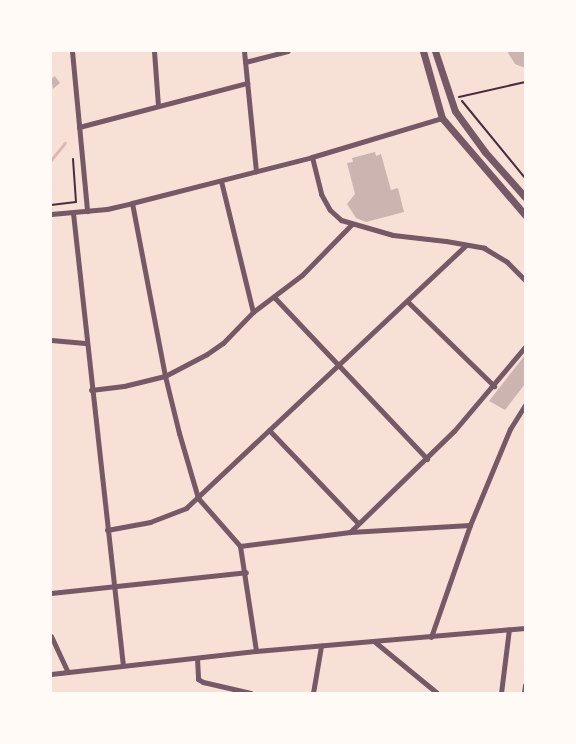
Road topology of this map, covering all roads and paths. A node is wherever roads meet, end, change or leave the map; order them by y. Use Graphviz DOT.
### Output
graph roads {
  1 [pos="72,51"];
  2 [pos="154,51"];
  3 [pos="244,51"];
  4 [pos="288,51"];
  5 [pos="423,51"];
  6 [pos="435,51"];
  7 [pos="245,62"];
  8 [pos="525,82"];
  9 [pos="247,83"];
  10 [pos="158,106"];
  11 [pos="442,118"];
  12 [pos="79,127"];
  13 [pos="312,157"];
  14 [pos="73,158"];
  15 [pos="256,171"];
  16 [pos="525,178"];
  17 [pos="221,181"];
  18 [pos="525,197"];
  19 [pos="132,203"];
  20 [pos="51,205"];
  21 [pos="523,210"];
  22 [pos="87,211"];
  23 [pos="73,213"];
  24 [pos="51,214"];
  25 [pos="352,224"];
  26 [pos="466,245"];
  27 [pos="525,280"];
  28 [pos="274,297"];
  29 [pos="406,301"];
  30 [pos="253,312"];
  31 [pos="51,340"];
  32 [pos="85,343"];
  33 [pos="525,347"];
  34 [pos="338,365"];
  35 [pos="165,376"];
  36 [pos="494,386"];
  37 [pos="91,390"];
  38 [pos="525,405"];
  39 [pos="270,430"];
  40 [pos="428,459"];
  41 [pos="198,498"];
  42 [pos="358,523"];
  43 [pos="470,525"];
  44 [pos="107,530"];
  45 [pos="350,532"];
  46 [pos="240,546"];
  47 [pos="246,572"];
  48 [pos="113,587"];
  49 [pos="51,592"];
  50 [pos="525,628"];
  51 [pos="509,629"];
  52 [pos="51,636"];
  53 [pos="431,637"];
  54 [pos="375,642"];
  55 [pos="321,646"];
  56 [pos="256,651"];
  57 [pos="197,658"];
  58 [pos="123,665"];
  59 [pos="67,670"];
  60 [pos="51,674"];
  61 [pos="525,685"];
  62 [pos="251,693"];
  63 [pos="313,693"];
  64 [pos="437,693"];
  65 [pos="501,693"];
  66 [pos="524,693"];
  1 -- 12 [label="street"];
  2 -- 10 [label="street"];
  3 -- 7 [label="street"];
  4 -- 7 [label="street"];
  5 -- 11 [label="street"];
  6 -- 18 [label="street"];
  7 -- 9 [label="street"];
  8 -- 16 [label="path"];
  9 -- 10 [label="street"];
  9 -- 15 [label="street"];
  10 -- 12 [label="street"];
  11 -- 13 [label="street"];
  11 -- 21 [label="street"];
  12 -- 22 [label="street"];
  13 -- 15 [label="street"];
  13 -- 25 [label="street"];
  14 -- 20 [label="path"];
  15 -- 17 [label="street"];
  17 -- 19 [label="street"];
  17 -- 30 [label="street"];
  19 -- 22 [label="street"];
  19 -- 35 [label="street"];
  22 -- 23 [label="street"];
  23 -- 24 [label="street"];
  23 -- 32 [label="street"];
  25 -- 26 [label="street"];
  25 -- 28 [label="street"];
  26 -- 27 [label="street"];
  26 -- 29 [label="street"];
  28 -- 30 [label="street"];
  28 -- 34 [label="street"];
  29 -- 34 [label="street"];
  29 -- 36 [label="street"];
  30 -- 35 [label="street"];
  31 -- 32 [label="street"];
  32 -- 37 [label="street"];
  33 -- 36 [label="street"];
  34 -- 39 [label="street"];
  34 -- 40 [label="street"];
  35 -- 37 [label="street"];
  35 -- 41 [label="street"];
  36 -- 40 [label="street"];
  37 -- 44 [label="street"];
  38 -- 43 [label="street"];
  39 -- 41 [label="street"];
  39 -- 42 [label="street"];
  40 -- 42 [label="street"];
  41 -- 44 [label="street"];
  41 -- 46 [label="street"];
  42 -- 45 [label="street"];
  43 -- 45 [label="street"];
  43 -- 53 [label="street"];
  44 -- 48 [label="street"];
  45 -- 46 [label="street"];
  46 -- 47 [label="street"];
  47 -- 48 [label="street"];
  47 -- 56 [label="street"];
  48 -- 49 [label="street"];
  48 -- 58 [label="street"];
  50 -- 51 [label="street"];
  51 -- 53 [label="street"];
  51 -- 65 [label="street"];
  52 -- 59 [label="street"];
  53 -- 54 [label="street"];
  54 -- 55 [label="street"];
  54 -- 64 [label="street"];
  55 -- 56 [label="street"];
  55 -- 63 [label="street"];
  56 -- 57 [label="street"];
  57 -- 58 [label="street"];
  57 -- 62 [label="street"];
  58 -- 59 [label="street"];
  59 -- 60 [label="street"];
  61 -- 66 [label="street"];
}
